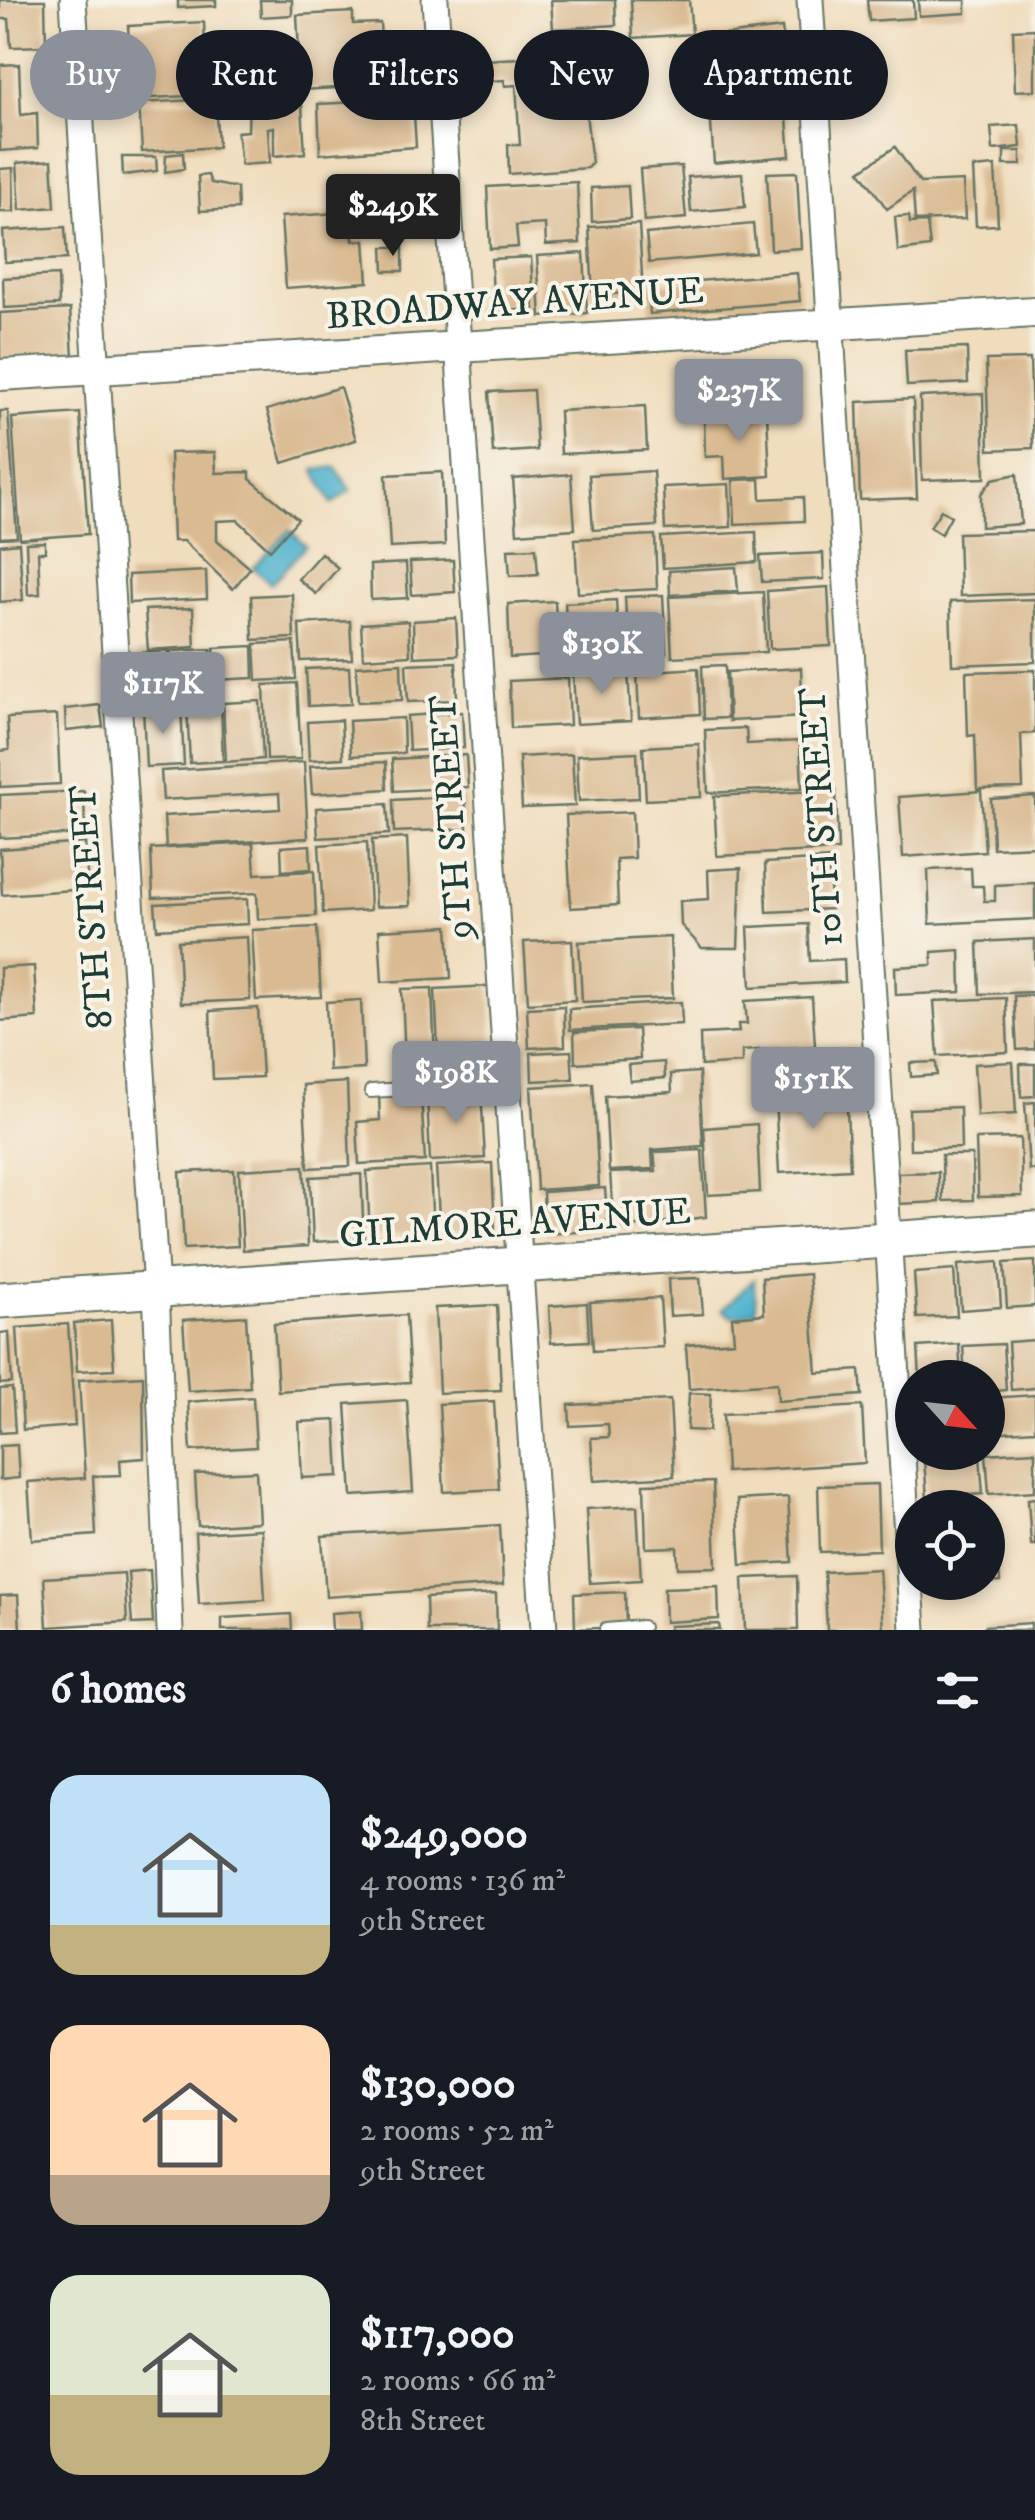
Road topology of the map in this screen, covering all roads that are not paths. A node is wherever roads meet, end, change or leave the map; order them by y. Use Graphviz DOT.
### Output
graph roads {
  1 [pos="73,0"];
  2 [pos="435,0"];
  3 [pos="810,0"];
  4 [pos="1035,312"];
  5 [pos="829,324"];
  6 [pos="458,348"];
  7 [pos="97,369"];
  8 [pos="0,375"];
  9 [pos="506,1083"];
  10 [pos="371,1090"];
  11 [pos="1035,1230"];
  12 [pos="887,1241"];
  13 [pos="520,1267"];
  14 [pos="156,1289"];
  15 [pos="0,1300"];
  16 [pos="642,1627"];
  17 [pos="170,1630"];
  18 [pos="544,1630"];
  19 [pos="606,1630"];
  20 [pos="913,1630"];
  1 -- 7 [label="street, 8TH STREET"];
  2 -- 6 [label="street, 9TH STREET"];
  3 -- 5 [label="street, 10TH STREET"];
  4 -- 5 [label="street, BROADWAY AVENUE"];
  5 -- 6 [label="street, BROADWAY AVENUE"];
  5 -- 12 [label="street, 10TH STREET"];
  6 -- 7 [label="street, BROADWAY AVENUE"];
  6 -- 9 [label="street, 9TH STREET"];
  7 -- 8 [label="street, BROADWAY AVENUE"];
  7 -- 14 [label="street, 8TH STREET"];
  9 -- 10 [label="lane"];
  9 -- 13 [label="street, 9TH STREET"];
  11 -- 12 [label="main road, GILMORE AVENUE"];
  12 -- 13 [label="main road, GILMORE AVENUE"];
  12 -- 20 [label="street, 10TH STREET"];
  13 -- 14 [label="main road, GILMORE AVENUE"];
  13 -- 18 [label="street, 9TH STREET"];
  14 -- 15 [label="main road, GILMORE AVENUE"];
  14 -- 17 [label="street, 8TH STREET"];
  16 -- 19 [label="lane"];
}
